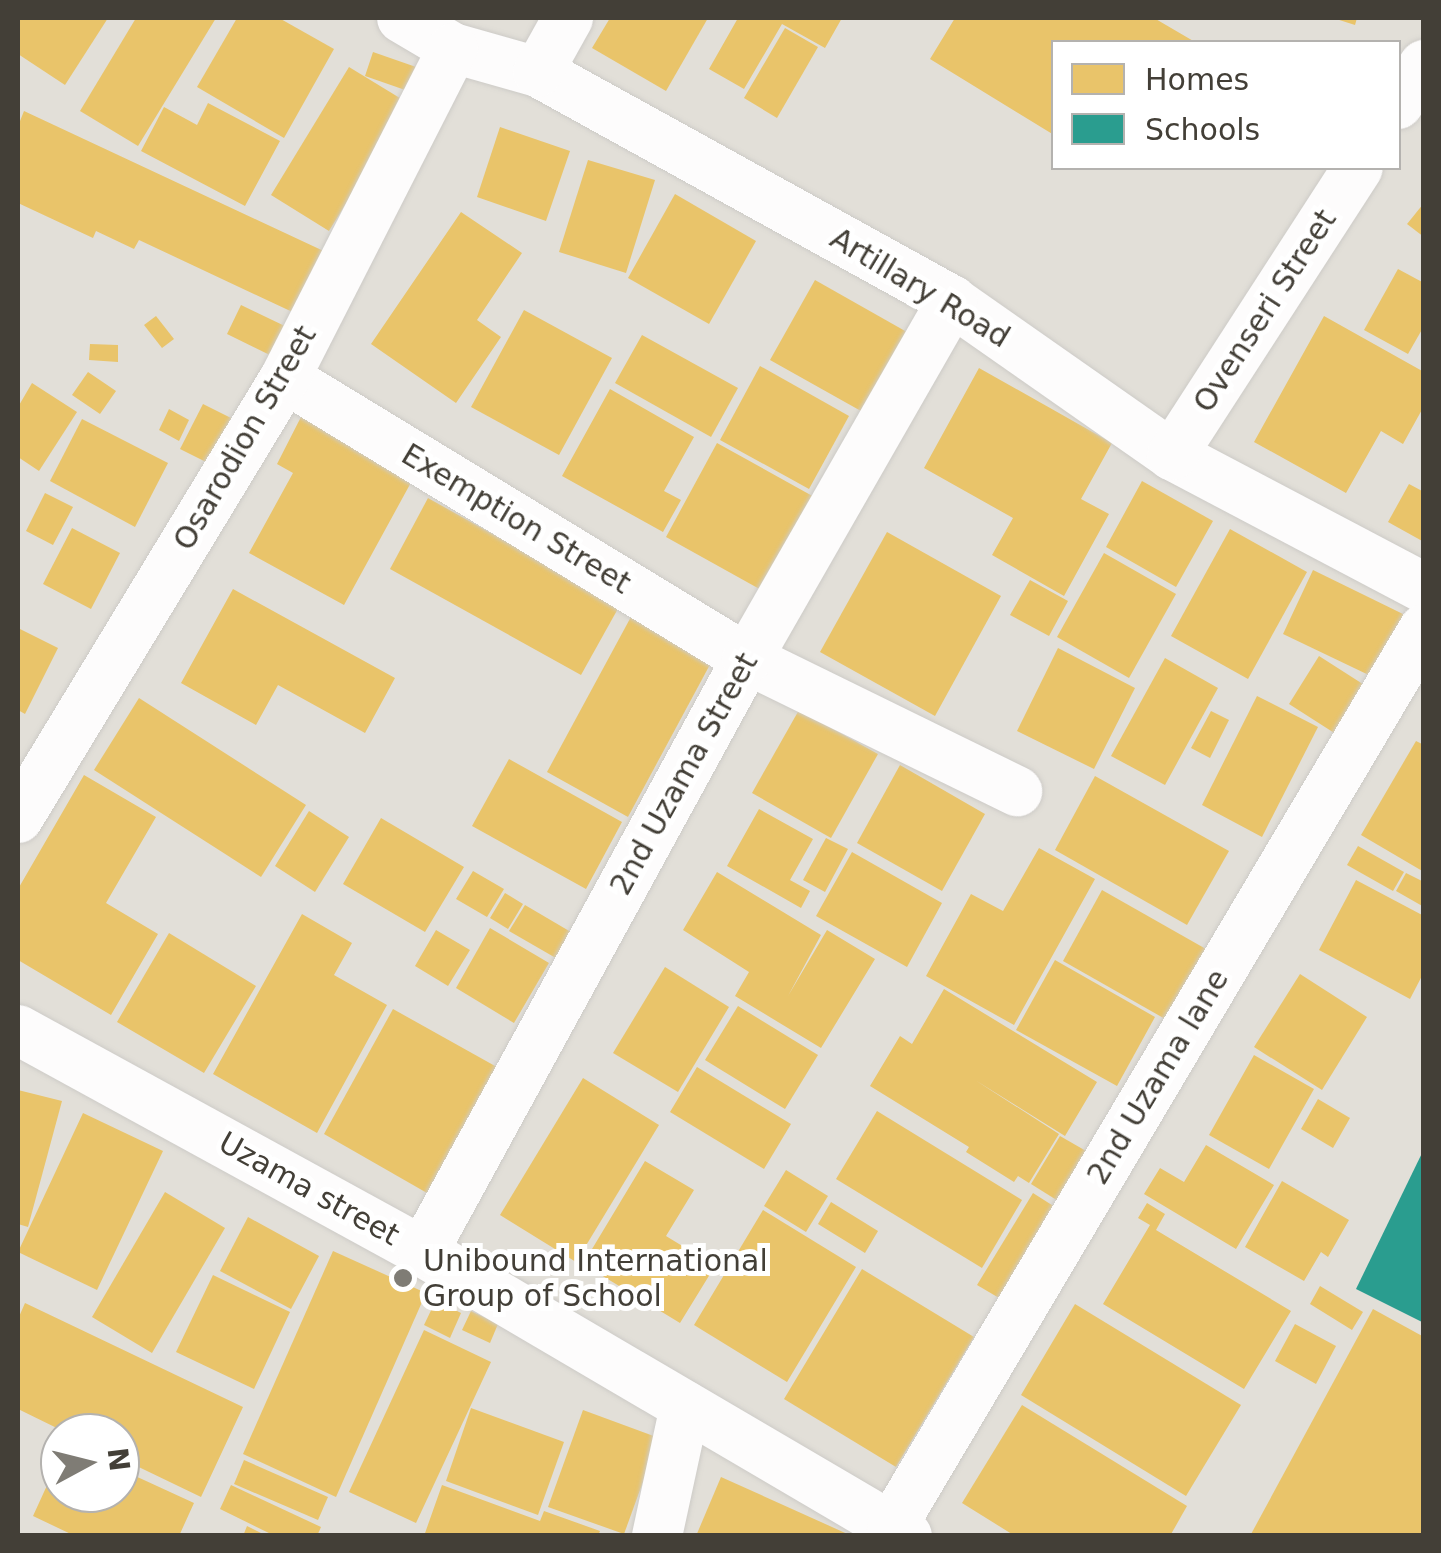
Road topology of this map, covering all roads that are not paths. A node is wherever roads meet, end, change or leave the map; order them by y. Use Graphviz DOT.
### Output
graph roads {
  1 [pos="402,18"];
  2 [pos="568,18"];
  3 [pos="453,48"];
  4 [pos="1424,65"];
  5 [pos="538,72"];
  6 [pos="1401,100"];
  7 [pos="1357,170"];
  8 [pos="952,300"];
  9 [pos="285,378"];
  10 [pos="1172,454"];
  11 [pos="1424,588"];
  12 [pos="1424,628"];
  13 [pos="747,660"];
  14 [pos="1018,790"];
  15 [pos="18,818"];
  16 [pos="18,1030"];
  17 [pos="423,1252"];
  18 [pos="685,1406"];
  19 [pos="900,1531"];
  20 [pos="657,1536"];
  1 -- 3 [label="street, Artillary Road"];
  2 -- 5 [label="street"];
  3 -- 5 [label="street, Artillary Road"];
  3 -- 9 [label="street, Osarodion Street"];
  4 -- 6 [label="street"];
  5 -- 8 [label="street, Artillary Road"];
  7 -- 10 [label="street, Ovenseri Street"];
  8 -- 10 [label="street, Artillary Road"];
  8 -- 13 [label="street, 2nd Uzama Street"];
  9 -- 13 [label="street, Exemption Street"];
  9 -- 15 [label="street, Osarodion Street"];
  10 -- 11 [label="street, Artillary Road"];
  12 -- 19 [label="street, 2nd Uzama lane"];
  13 -- 14 [label="street, Exemption Street"];
  13 -- 17 [label="street, 2nd Uzama Street"];
  16 -- 17 [label="street, Uzama street"];
  17 -- 18 [label="street, Uzama street"];
  18 -- 19 [label="street, Uzama street"];
  18 -- 20 [label="street"];
}
